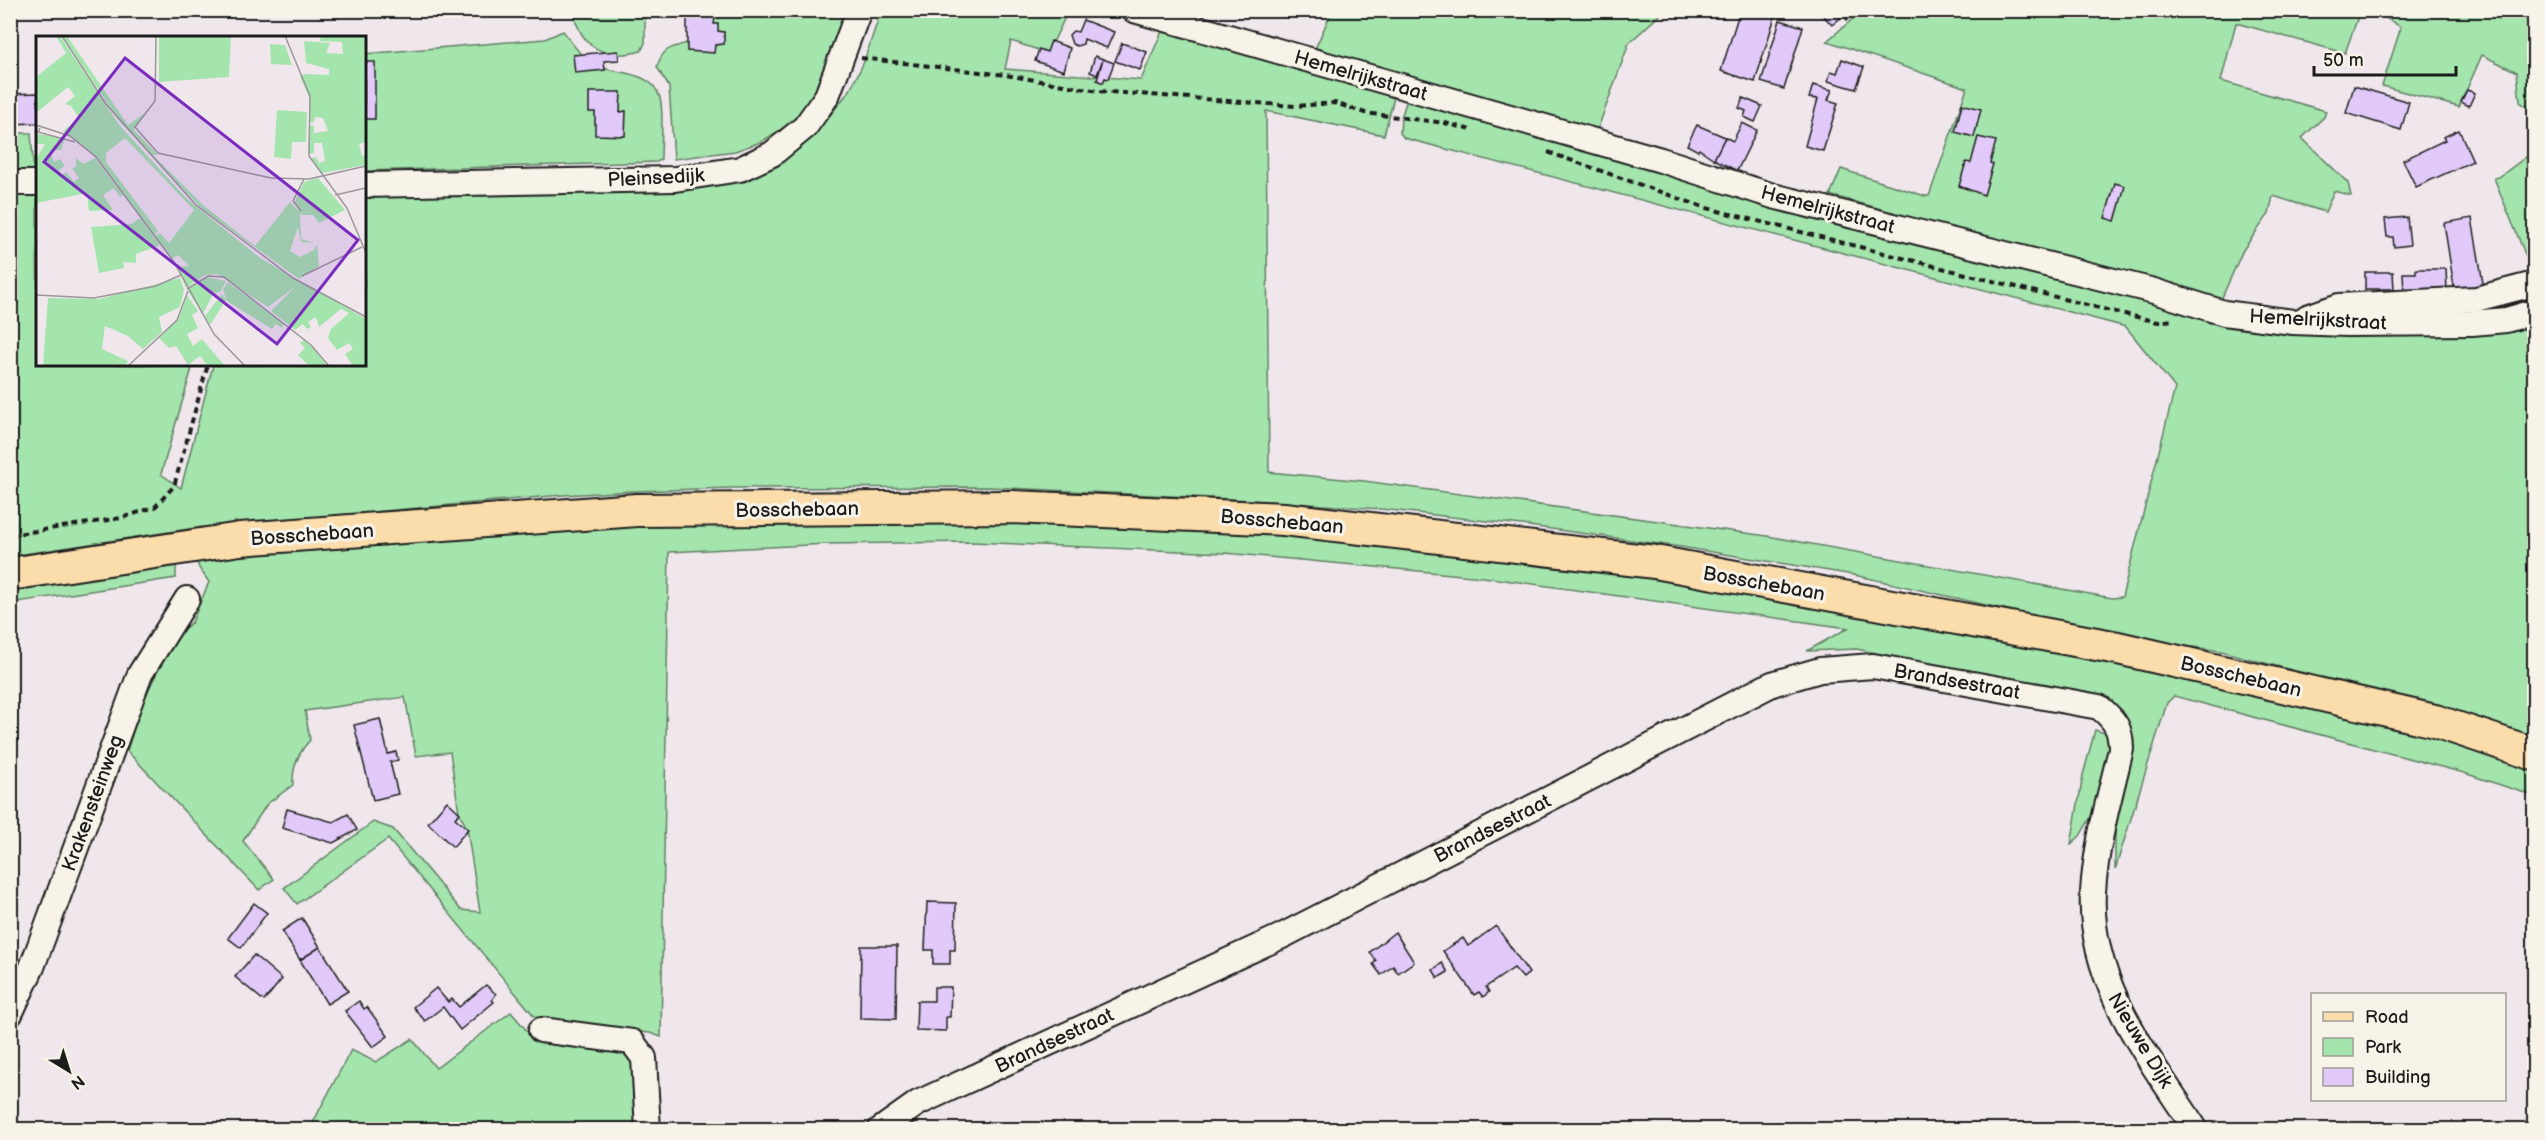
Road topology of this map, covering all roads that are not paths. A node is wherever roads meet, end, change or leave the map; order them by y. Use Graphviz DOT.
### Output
graph roads {
  1 [pos="859,10"];
  2 [pos="1134,10"];
  3 [pos="10,183"];
  4 [pos="36,183"];
  5 [pos="366,185"];
  6 [pos="2535,284"];
  7 [pos="2535,312"];
  8 [pos="2293,322"];
  9 [pos="10,574"];
  10 [pos="187,599"];
  11 [pos="2121,733"];
  12 [pos="2535,754"];
  13 [pos="10,1014"];
  14 [pos="541,1030"];
  15 [pos="648,1130"];
  16 [pos="880,1130"];
  17 [pos="2196,1130"];
  1 -- 5 [label="street, Pleinsedijk"];
  2 -- 8 [label="street, Hemelrijkstraat"];
  3 -- 4 [label="street"];
  6 -- 8 [label="street"];
  7 -- 8 [label="street, Hemelrijkstraat"];
  9 -- 12 [label="main road, Bosschebaan"];
  10 -- 13 [label="street, Krakensteinweg"];
  11 -- 16 [label="street, Brandsestraat"];
  11 -- 17 [label="street, Nieuwe Dijk"];
  14 -- 15 [label="street"];
}
